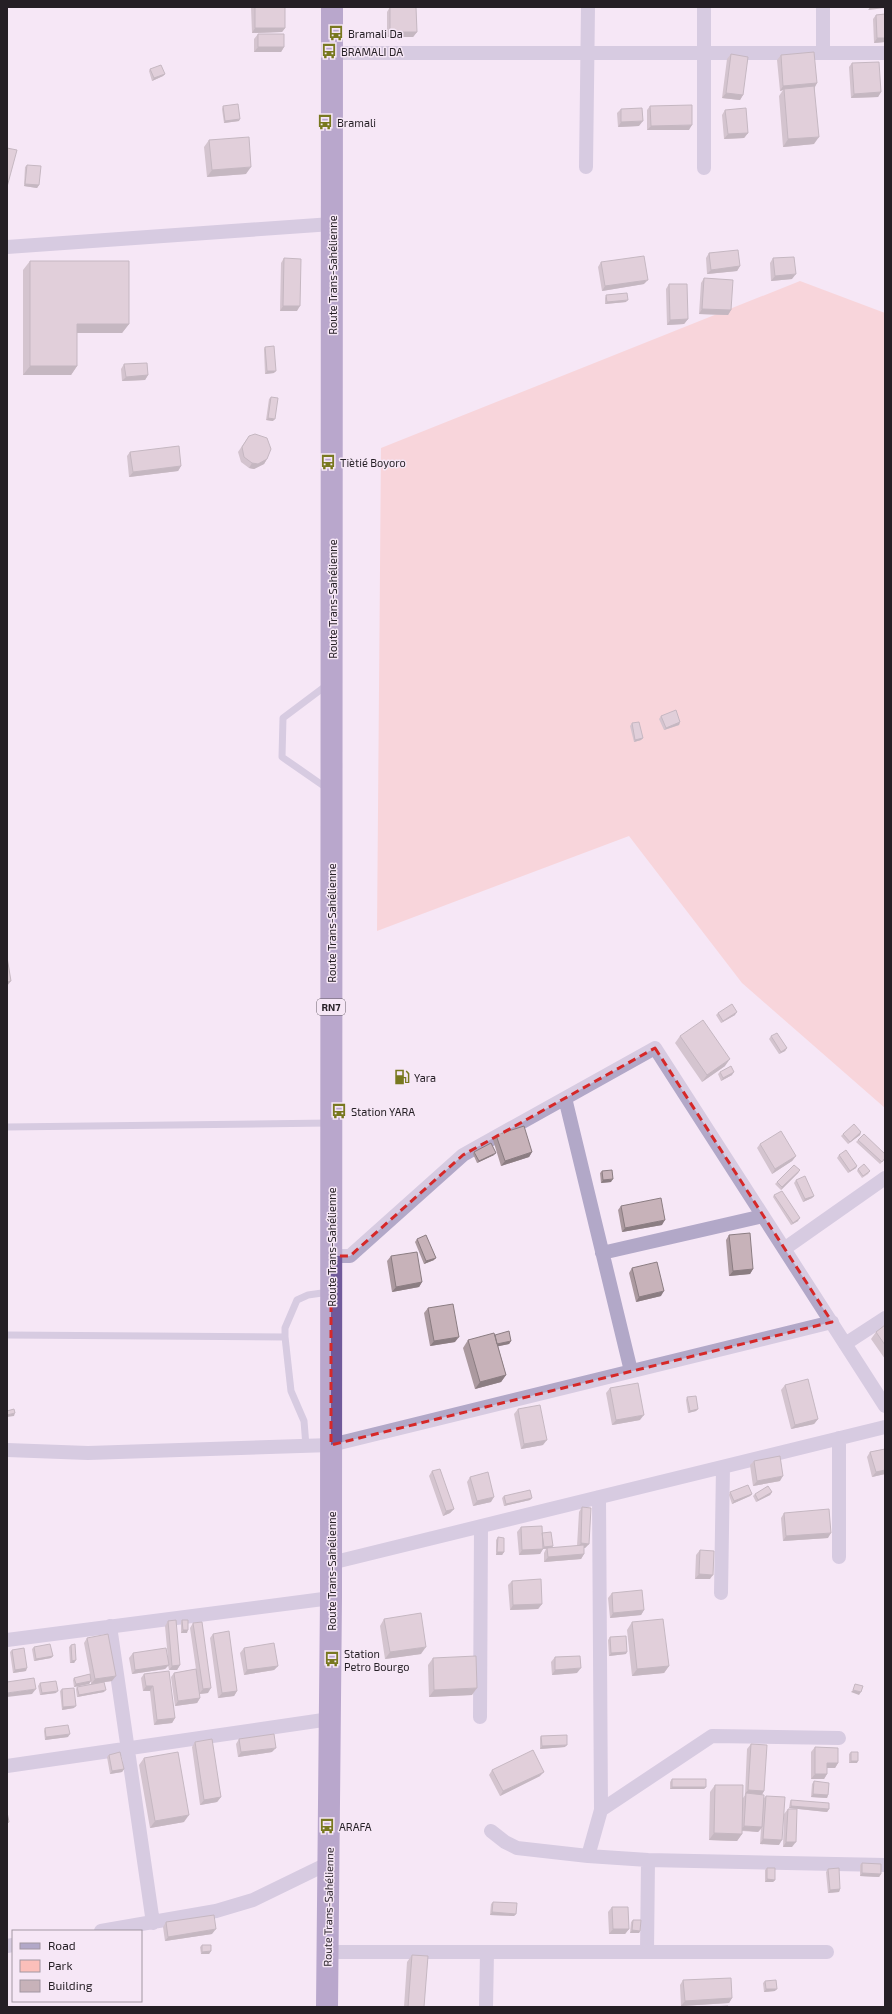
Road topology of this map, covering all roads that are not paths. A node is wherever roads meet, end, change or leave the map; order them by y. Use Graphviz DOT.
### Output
graph roads {
  1 [pos="332,7"];
  2 [pos="588,7"];
  3 [pos="704,7"];
  4 [pos="823,7"];
  5 [pos="332,53"];
  6 [pos="588,53"];
  7 [pos="704,53"];
  8 [pos="823,53"];
  9 [pos="885,53"];
  10 [pos="586,167"];
  11 [pos="704,168"];
  12 [pos="332,224"];
  13 [pos="7,247"];
  14 [pos="332,682"];
  15 [pos="332,791"];
  16 [pos="565,1098"];
  17 [pos="331,1123"];
  18 [pos="7,1127"];
  19 [pos="885,1178"];
  20 [pos="763,1216"];
  21 [pos="784,1249"];
  22 [pos="602,1253"];
  23 [pos="331,1256"];
  24 [pos="332,1292"];
  25 [pos="885,1318"];
  26 [pos="832,1322"];
  27 [pos="7,1334"];
  28 [pos="285,1337"];
  29 [pos="846,1344"];
  30 [pos="631,1371"];
  31 [pos="885,1406"];
  32 [pos="885,1427"];
  33 [pos="839,1438"];
  34 [pos="331,1445"];
  35 [pos="306,1446"];
  36 [pos="7,1450"];
  37 [pos="723,1467"];
  38 [pos="600,1497"];
  39 [pos="481,1526"];
  40 [pos="839,1557"];
  41 [pos="331,1563"];
  42 [pos="721,1593"];
  43 [pos="331,1598"];
  44 [pos="110,1626"];
  45 [pos="7,1640"];
  46 [pos="480,1717"];
  47 [pos="330,1719"];
  48 [pos="839,1738"];
  49 [pos="128,1748"];
  50 [pos="7,1766"];
  51 [pos="601,1810"];
  52 [pos="491,1831"];
  53 [pos="588,1856"];
  54 [pos="648,1860"];
  55 [pos="329,1863"];
  56 [pos="885,1865"];
  57 [pos="153,1923"];
  58 [pos="108,1930"];
  59 [pos="328,1952"];
  60 [pos="487,1952"];
  61 [pos="647,1952"];
  62 [pos="827,1952"];
  63 [pos="327,2007"];
  64 [pos="486,2007"];
  1 -- 5 [label="highway, Route Trans-Sahélienne / RN7"];
  2 -- 6 [label="street"];
  3 -- 7 [label="street"];
  4 -- 8 [label="street"];
  5 -- 6 [label="street"];
  5 -- 12 [label="highway, Route Trans-Sahélienne / RN7"];
  6 -- 7 [label="street"];
  6 -- 10 [label="street"];
  7 -- 8 [label="street"];
  7 -- 11 [label="street"];
  8 -- 9 [label="street"];
  12 -- 13 [label="street"];
  12 -- 14 [label="highway, Route Trans-Sahélienne / RN7"];
  14 -- 15 [label="highway, Route Trans-Sahélienne / RN7"];
  14 -- 15 [label="lane"];
  15 -- 17 [label="highway, Route Trans-Sahélienne / RN7"];
  16 -- 20 [label="street"];
  16 -- 22 [label="street"];
  16 -- 23 [label="street"];
  17 -- 18 [label="lane"];
  17 -- 23 [label="highway, Route Trans-Sahélienne / RN7"];
  19 -- 21 [label="street"];
  20 -- 21 [label="street"];
  20 -- 22 [label="street"];
  21 -- 26 [label="street"];
  22 -- 30 [label="street"];
  23 -- 24 [label="highway, Route Trans-Sahélienne / RN7"];
  24 -- 28 [label="lane"];
  24 -- 34 [label="highway, Route Trans-Sahélienne / RN7"];
  25 -- 29 [label="street"];
  26 -- 29 [label="street"];
  26 -- 30 [label="street"];
  27 -- 28 [label="lane"];
  28 -- 35 [label="lane"];
  29 -- 31 [label="street"];
  30 -- 34 [label="street"];
  32 -- 33 [label="street"];
  33 -- 37 [label="street"];
  33 -- 40 [label="street"];
  34 -- 35 [label="street"];
  34 -- 41 [label="highway, Route Trans-Sahélienne / RN7"];
  35 -- 36 [label="street"];
  37 -- 38 [label="street"];
  37 -- 42 [label="street"];
  38 -- 39 [label="street"];
  38 -- 51 [label="street"];
  39 -- 41 [label="street"];
  39 -- 46 [label="street"];
  41 -- 43 [label="highway, Route Trans-Sahélienne / RN7"];
  43 -- 44 [label="street"];
  43 -- 47 [label="highway, Route Trans-Sahélienne / RN7"];
  44 -- 45 [label="street"];
  44 -- 49 [label="street"];
  47 -- 49 [label="street"];
  47 -- 55 [label="highway, Route Trans-Sahélienne / RN7"];
  48 -- 51 [label="street"];
  49 -- 50 [label="street"];
  49 -- 57 [label="street"];
  51 -- 53 [label="street"];
  52 -- 53 [label="street"];
  53 -- 54 [label="street"];
  54 -- 56 [label="street"];
  54 -- 61 [label="street"];
  55 -- 57 [label="street"];
  55 -- 59 [label="highway, Route Trans-Sahélienne / RN7"];
  57 -- 58 [label="street"];
  59 -- 60 [label="street"];
  59 -- 63 [label="highway, Route Trans-Sahélienne / RN7"];
  60 -- 61 [label="street"];
  60 -- 64 [label="street"];
  61 -- 62 [label="street"];
}
